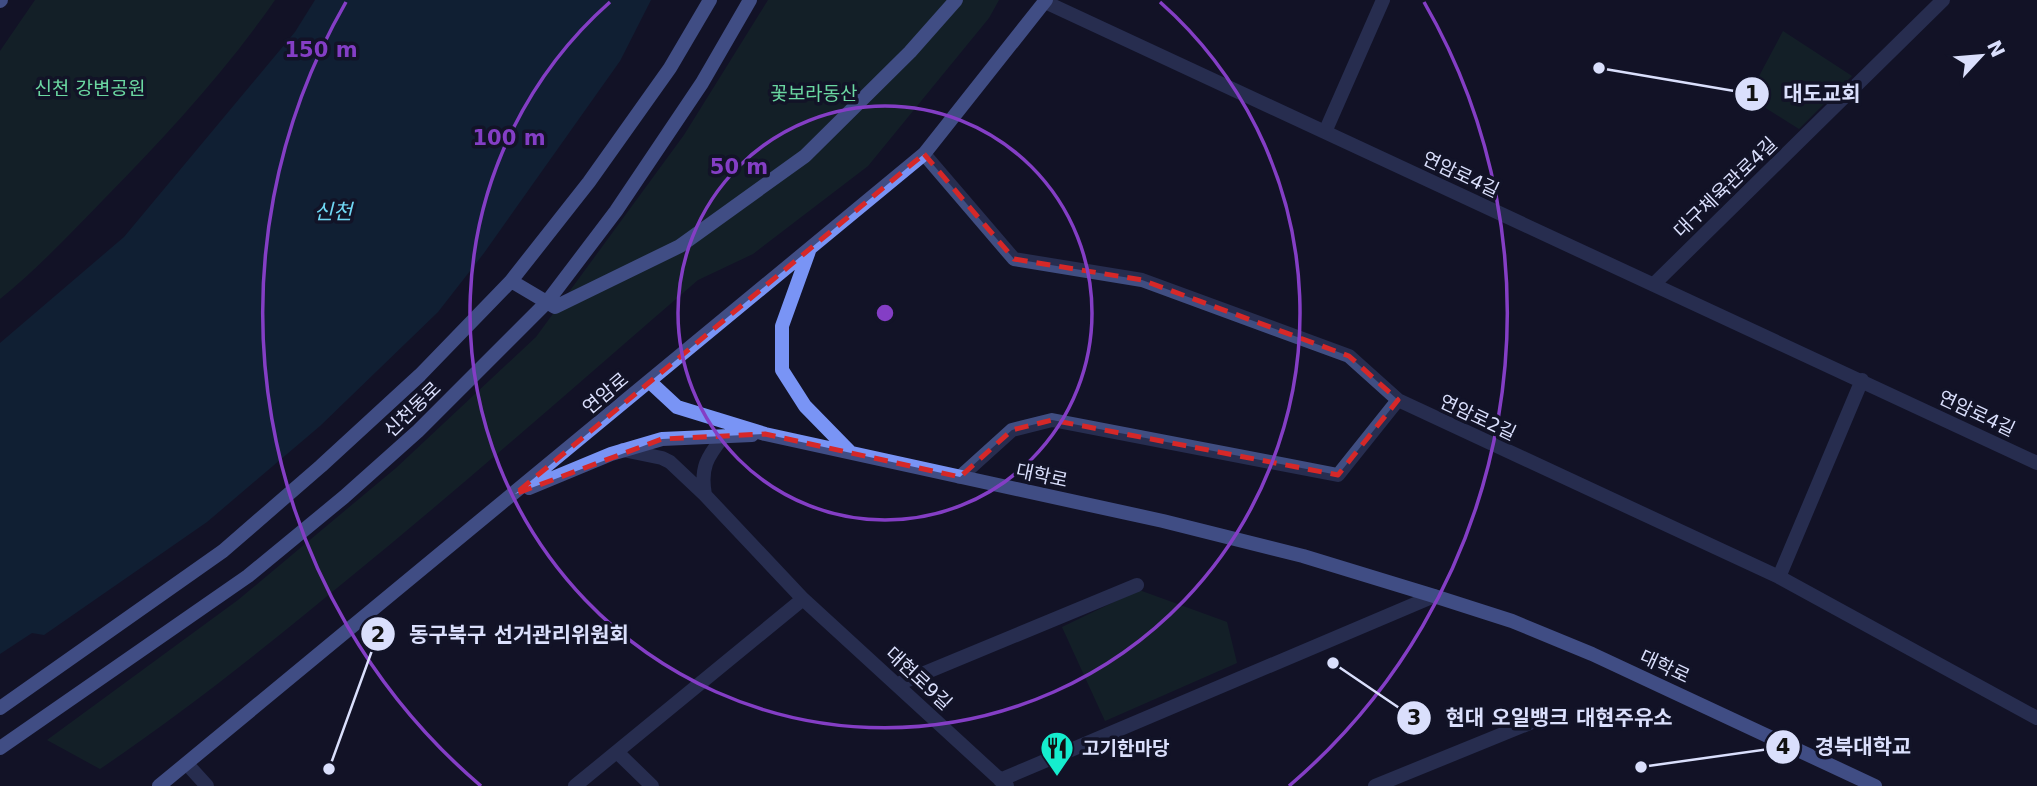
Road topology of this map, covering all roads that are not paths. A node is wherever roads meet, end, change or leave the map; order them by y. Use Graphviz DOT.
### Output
graph roads {
  1 [pos="710,0"];
  2 [pos="750,0"];
  3 [pos="956,0"];
  4 [pos="1383,0"];
  5 [pos="1943,0"];
  6 [pos="1045,1"];
  7 [pos="1325,132"];
  8 [pos="924,154"];
  9 [pos="810,249"];
  10 [pos="511,281"];
  11 [pos="1654,284"];
  12 [pos="547,302"];
  13 [pos="1862,380"];
  14 [pos="649,381"];
  15 [pos="1398,400"];
  16 [pos="765,434"];
  17 [pos="723,437"];
  18 [pos="624,450"];
  19 [pos="849,451"];
  20 [pos="2037,463"];
  21 [pos="960,477"];
  22 [pos="515,494"];
  23 [pos="705,495"];
  24 [pos="1779,577"];
  25 [pos="1136,585"];
  26 [pos="1434,596"];
  27 [pos="803,599"];
  28 [pos="898,684"];
  29 [pos="0,708"];
  30 [pos="1542,718"];
  31 [pos="2037,718"];
  32 [pos="0,748"];
  33 [pos="617,752"];
  34 [pos="187,764"];
  35 [pos="1004,783"];
  36 [pos="159,786"];
  37 [pos="207,786"];
  38 [pos="575,786"];
  39 [pos="652,786"];
  40 [pos="1375,786"];
  41 [pos="1875,786"];
  1 -- 10 [label="main road, 신천동로"];
  2 -- 12 [label="main road, 신천동로"];
  3 -- 12 [label="main road"];
  4 -- 7 [label="street"];
  5 -- 11 [label="street, 대구체육관로4길"];
  6 -- 7 [label="street, 연암로4길"];
  6 -- 8 [label="main road, 연암로"];
  7 -- 11 [label="street, 연암로4길"];
  8 -- 9 [label="main road, 연암로"];
  8 -- 15 [label="street, 연암로2길"];
  9 -- 14 [label="main road, 연암로"];
  9 -- 19 [label="main road"];
  10 -- 12 [label="main road"];
  10 -- 29 [label="main road, 신천동로"];
  11 -- 13 [label="street, 연암로4길"];
  12 -- 32 [label="main road, 신천동로"];
  13 -- 20 [label="street, 연암로4길"];
  13 -- 24 [label="street"];
  14 -- 16 [label="main road, 대학로"];
  14 -- 22 [label="main road, 연암로"];
  15 -- 21 [label="street"];
  15 -- 24 [label="street, 연암로2길"];
  16 -- 17 [label="main road"];
  16 -- 19 [label="main road, 대학로"];
  17 -- 18 [label="main road"];
  17 -- 23 [label="street"];
  18 -- 22 [label="main road"];
  18 -- 23 [label="street, 대현로9길"];
  19 -- 21 [label="main road, 대학로"];
  21 -- 26 [label="main road, 대학로"];
  22 -- 34 [label="main road, 연암로"];
  23 -- 27 [label="street, 대현로9길"];
  24 -- 31 [label="street, 연암로2길"];
  25 -- 28 [label="street"];
  26 -- 35 [label="street"];
  26 -- 41 [label="main road, 대학로"];
  27 -- 28 [label="street, 대현로9길"];
  27 -- 33 [label="street"];
  28 -- 35 [label="street, 대현로9길"];
  30 -- 40 [label="street"];
  33 -- 38 [label="street"];
  33 -- 39 [label="street"];
  34 -- 36 [label="main road, 연암로"];
  34 -- 37 [label="street"];
}
